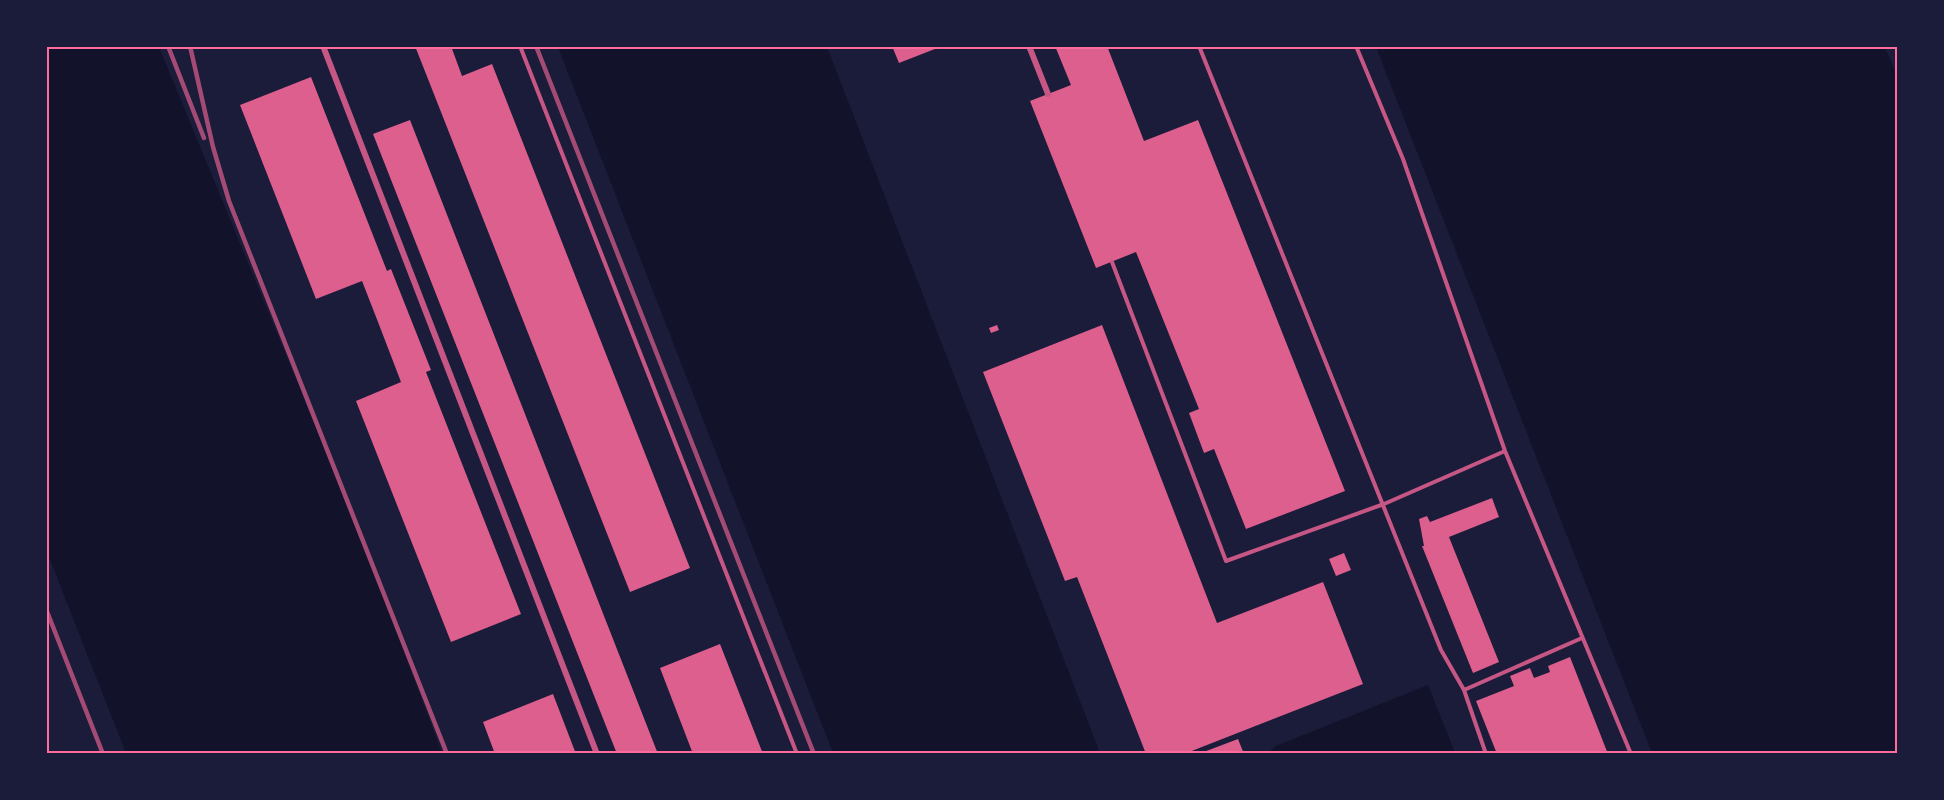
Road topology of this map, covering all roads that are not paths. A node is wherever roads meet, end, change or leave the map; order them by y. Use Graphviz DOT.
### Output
graph roads {
  1 [pos="323,46"];
  2 [pos="520,46"];
  3 [pos="1029,46"];
  4 [pos="1198,46"];
  5 [pos="1356,46"];
  6 [pos="1896,46"];
  7 [pos="1898,51"];
  8 [pos="1048,94"];
  9 [pos="1112,262"];
  10 [pos="1505,452"];
  11 [pos="1384,504"];
  12 [pos="1582,638"];
  13 [pos="1464,690"];
  14 [pos="597,753"];
  15 [pos="797,753"];
  16 [pos="1486,753"];
  17 [pos="1631,753"];
  1 -- 14 [label="street"];
  2 -- 15 [label="lane"];
  3 -- 8 [label="street"];
  4 -- 11 [label="lane"];
  5 -- 10 [label="lane"];
  6 -- 7 [label="lane"];
  9 -- 11 [label="lane"];
  10 -- 11 [label="lane"];
  10 -- 12 [label="lane"];
  11 -- 13 [label="lane"];
  12 -- 13 [label="lane"];
  12 -- 17 [label="lane"];
  13 -- 16 [label="lane"];
}
